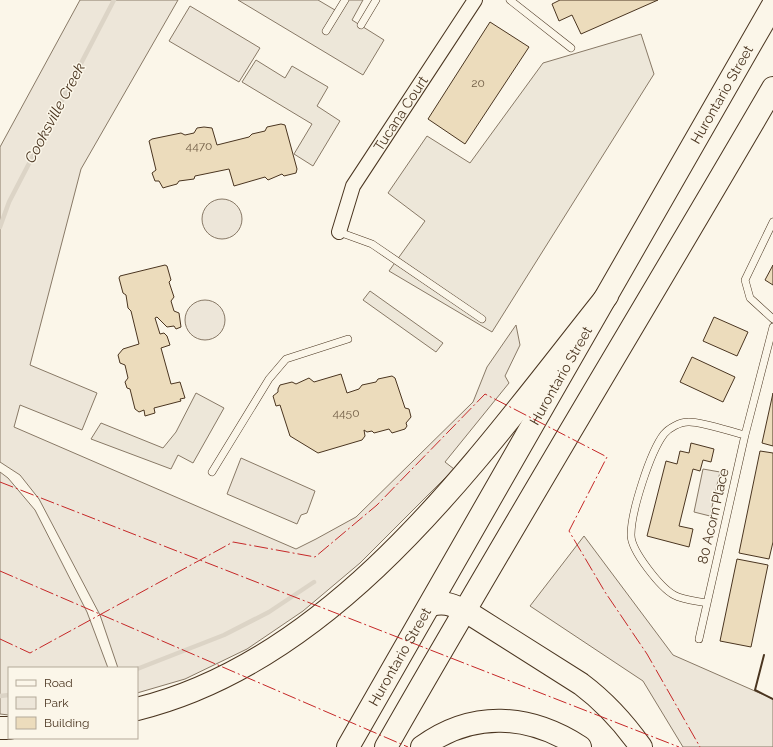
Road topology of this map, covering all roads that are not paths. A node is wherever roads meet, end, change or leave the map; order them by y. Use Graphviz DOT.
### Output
graph roads {
  1 [pos="345,0"];
  2 [pos="376,0"];
  3 [pos="474,0"];
  4 [pos="510,0"];
  5 [pos="773,5"];
  6 [pos="361,25"];
  7 [pos="326,31"];
  8 [pos="571,48"];
  9 [pos="773,88"];
  10 [pos="773,222"];
  11 [pos="339,232"];
  12 [pos="607,296"];
  13 [pos="482,319"];
  14 [pos="773,319"];
  15 [pos="773,327"];
  16 [pos="348,339"];
  17 [pos="744,435"];
  18 [pos="212,472"];
  19 [pos="707,603"];
  20 [pos="431,605"];
  21 [pos="464,610"];
  22 [pos="699,639"];
  23 [pos="138,709"];
  24 [pos="348,747"];
  25 [pos="386,747"];
  26 [pos="422,747"];
  27 [pos="580,747"];
  28 [pos="641,747"];
  1 -- 7 [label="lane"];
  2 -- 6 [label="lane"];
  3 -- 11 [label="street, Tucana Court"];
  4 -- 8 [label="lane"];
  5 -- 12 [label="main road, Hurontario Street"];
  9 -- 21 [label="main road"];
  10 -- 14 [label="lane"];
  11 -- 13 [label="lane"];
  12 -- 20 [label="main road, Hurontario Street"];
  12 -- 23 [label="main road"];
  15 -- 17 [label="lane, 80 Acorn Place"];
  16 -- 18 [label="lane"];
  17 -- 19 [label="lane, 80 Acorn Place"];
  17 -- 19 [label="lane"];
  19 -- 22 [label="lane, 80 Acorn Place"];
  20 -- 21 [label="main road"];
  20 -- 24 [label="main road, Hurontario Street"];
  21 -- 25 [label="main road"];
  21 -- 28 [label="main road"];
  26 -- 27 [label="main road"];
}
